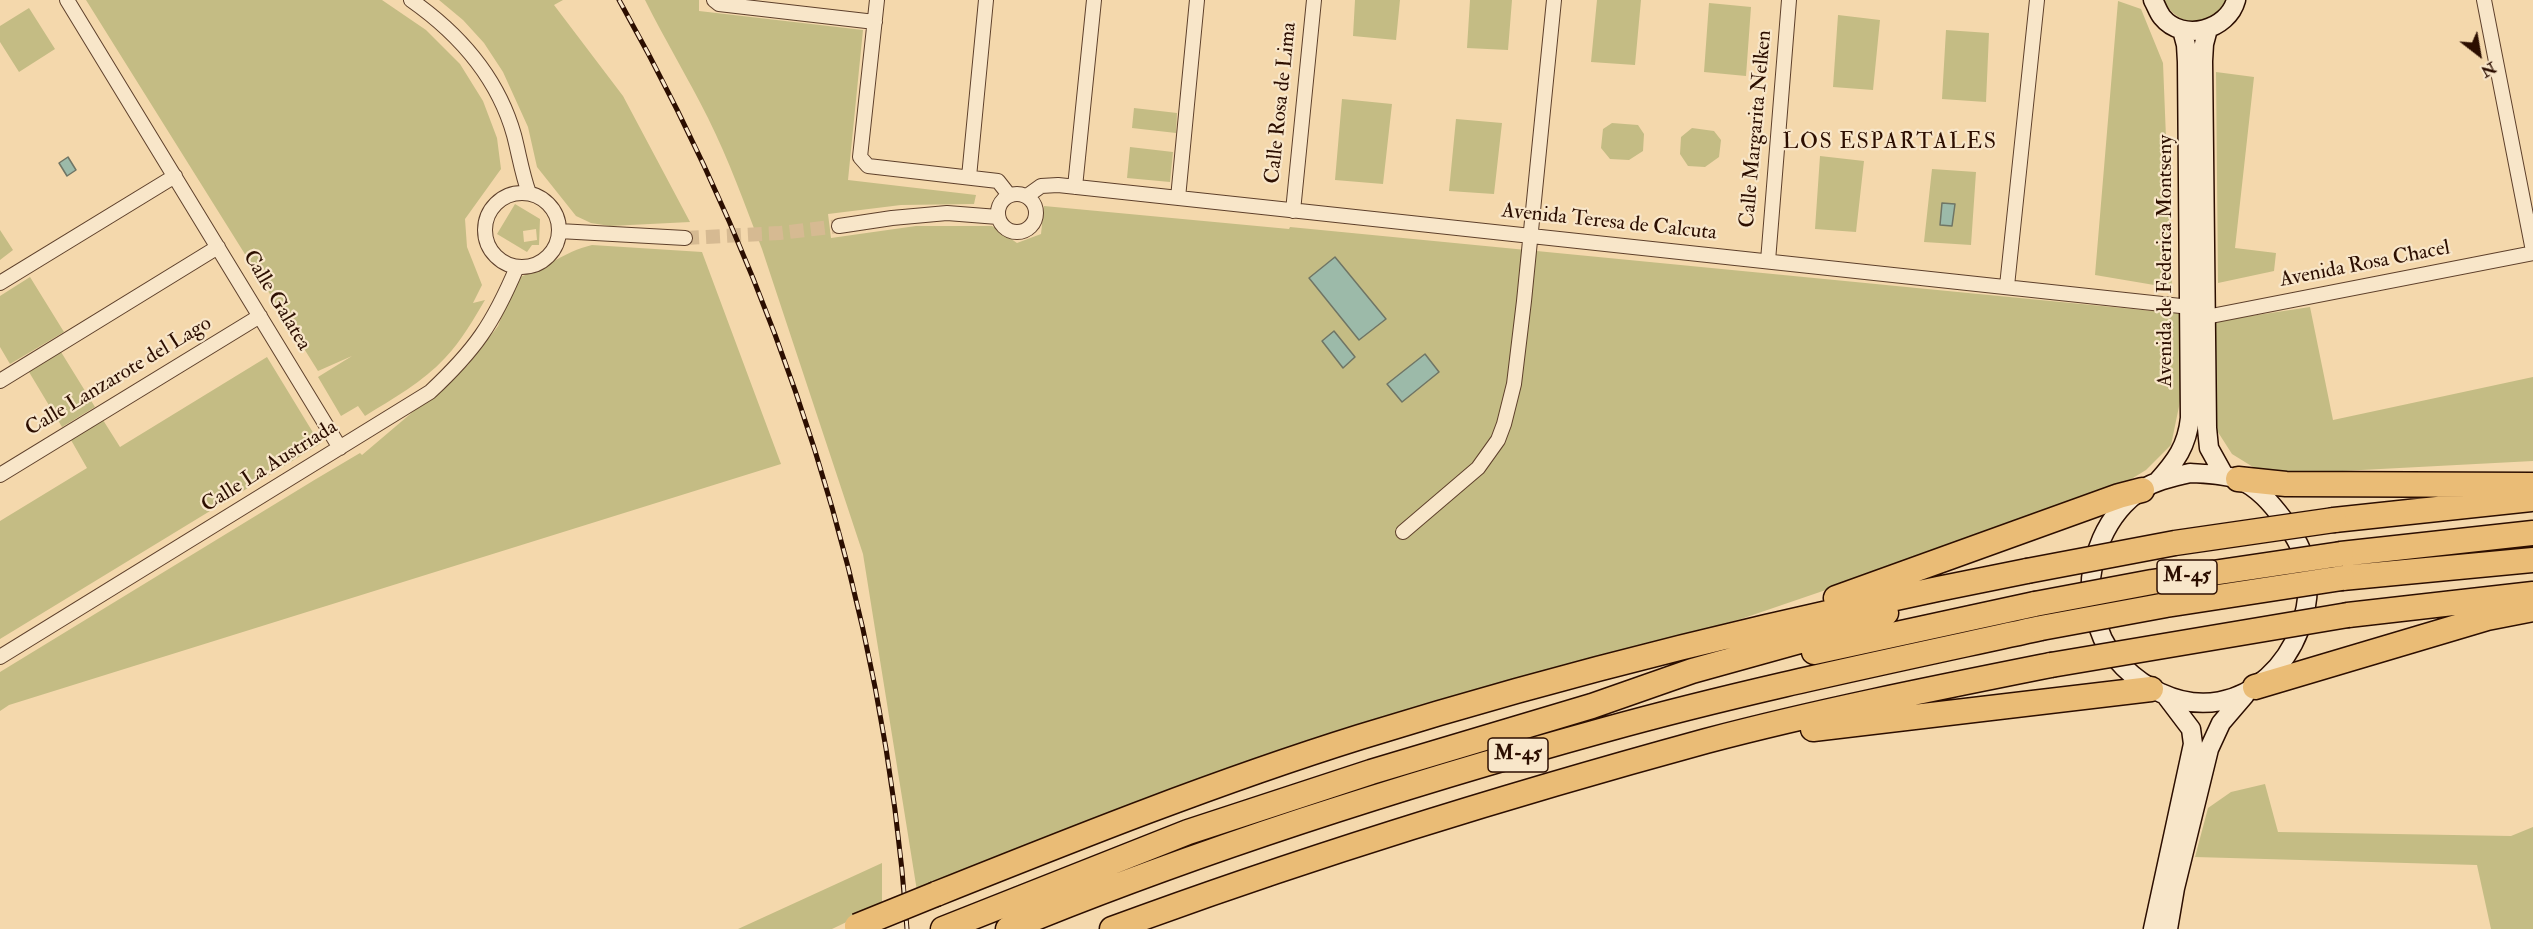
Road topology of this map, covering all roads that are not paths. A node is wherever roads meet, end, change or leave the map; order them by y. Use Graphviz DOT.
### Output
graph roads {
  1 [pos="67,0"];
  2 [pos="411,0"];
  3 [pos="714,0"];
  4 [pos="877,0"];
  5 [pos="986,0"];
  6 [pos="1094,0"];
  7 [pos="1197,0"];
  8 [pos="1314,0"];
  9 [pos="1554,0"];
  10 [pos="1789,0"];
  11 [pos="2037,0"];
  12 [pos="2153,0"];
  13 [pos="2236,0"];
  14 [pos="2484,0"];
  15 [pos="875,22"];
  16 [pos="2208,29"];
  17 [pos="2182,30"];
  18 [pos="175,176"];
  19 [pos="969,177"];
  20 [pos="1074,187"];
  21 [pos="529,193"];
  22 [pos="1009,195"];
  23 [pos="1028,196"];
  24 [pos="1178,198"];
  25 [pos="1293,211"];
  26 [pos="998,217"];
  27 [pos="839,226"];
  28 [pos="559,231"];
  29 [pos="1530,236"];
  30 [pos="684,238"];
  31 [pos="218,247"];
  32 [pos="2533,252"];
  33 [pos="1768,261"];
  34 [pos="517,267"];
  35 [pos="0,283"];
  36 [pos="2007,286"];
  37 [pos="2190,307"];
  38 [pos="260,316"];
  39 [pos="2206,317"];
  40 [pos="0,381"];
  41 [pos="2207,428"];
  42 [pos="340,448"];
  43 [pos="0,475"];
  44 [pos="2239,479"];
  45 [pos="2533,485"];
  46 [pos="2150,486"];
  47 [pos="2533,498"];
  48 [pos="1403,532"];
  49 [pos="2533,533"];
  50 [pos="2533,560"];
  51 [pos="1973,581"];
  52 [pos="2533,594"];
  53 [pos="2533,609"];
  54 [pos="1743,631"];
  55 [pos="0,657"];
  56 [pos="2252,689"];
  57 [pos="2159,692"];
  58 [pos="1592,706"];
  59 [pos="1672,751"];
  60 [pos="854,928"];
  61 [pos="943,929"];
  62 [pos="1008,929"];
  63 [pos="1112,929"];
  64 [pos="2154,929"];
  65 [pos="2168,929"];
  1 -- 18 [label="street, Calle Galatea"];
  2 -- 21 [label="street"];
  3 -- 15 [label="street"];
  4 -- 15 [label="street"];
  5 -- 19 [label="street"];
  6 -- 20 [label="street"];
  7 -- 24 [label="street"];
  8 -- 25 [label="street, Calle Rosa de Lima"];
  9 -- 29 [label="street"];
  10 -- 33 [label="street, Calle Margarita Nelken"];
  11 -- 36 [label="street"];
  12 -- 17 [label="main road"];
  13 -- 16 [label="main road"];
  14 -- 32 [label="street"];
  15 -- 19 [label="street"];
  16 -- 17 [label="main road"];
  16 -- 39 [label="main road, Avenida de Federica Montseny"];
  17 -- 37 [label="main road, Avenida de Federica Montseny"];
  18 -- 31 [label="street, Calle Galatea"];
  18 -- 35 [label="street"];
  19 -- 22 [label="street"];
  20 -- 23 [label="street, Avenida Teresa de Calcuta"];
  20 -- 24 [label="street, Avenida Teresa de Calcuta"];
  21 -- 28 [label="street"];
  21 -- 34 [label="street"];
  22 -- 23 [label="street"];
  22 -- 26 [label="street"];
  23 -- 26 [label="street"];
  24 -- 25 [label="street, Avenida Teresa de Calcuta"];
  25 -- 29 [label="street, Avenida Teresa de Calcuta"];
  26 -- 27 [label="street"];
  28 -- 30 [label="street"];
  28 -- 34 [label="street"];
  29 -- 33 [label="street, Avenida Teresa de Calcuta"];
  29 -- 48 [label="street"];
  31 -- 38 [label="street, Calle Galatea"];
  31 -- 40 [label="street"];
  32 -- 39 [label="street, Avenida Rosa Chacel"];
  33 -- 36 [label="street, Avenida Teresa de Calcuta"];
  34 -- 42 [label="street, Calle La Austriada"];
  36 -- 37 [label="street, Avenida Teresa de Calcuta"];
  37 -- 46 [label="main road, Avenida de Federica Montseny"];
  38 -- 42 [label="street, Calle Galatea"];
  38 -- 43 [label="street, Calle Lanzarote del Lago"];
  39 -- 41 [label="main road, Avenida de Federica Montseny"];
  41 -- 44 [label="main road"];
  41 -- 44 [label="main road, Avenida de Federica Montseny"];
  42 -- 55 [label="street, Calle La Austriada"];
  44 -- 45 [label="highway"];
  44 -- 46 [label="main road"];
  44 -- 56 [label="main road"];
  46 -- 54 [label="highway"];
  46 -- 57 [label="main road, Avenida de Federica Montseny"];
  47 -- 51 [label="highway, bridge"];
  49 -- 58 [label="highway, M-45, bridge"];
  50 -- 62 [label="highway, M-45, bridge"];
  51 -- 54 [label="highway"];
  51 -- 58 [label="highway"];
  52 -- 59 [label="highway, bridge"];
  53 -- 56 [label="highway"];
  54 -- 60 [label="highway, bridge"];
  56 -- 57 [label="main road"];
  56 -- 65 [label="main road"];
  57 -- 59 [label="highway"];
  57 -- 64 [label="main road, Avenida de Federica Montseny"];
  58 -- 61 [label="highway, M-45"];
  59 -- 63 [label="highway"];
}
